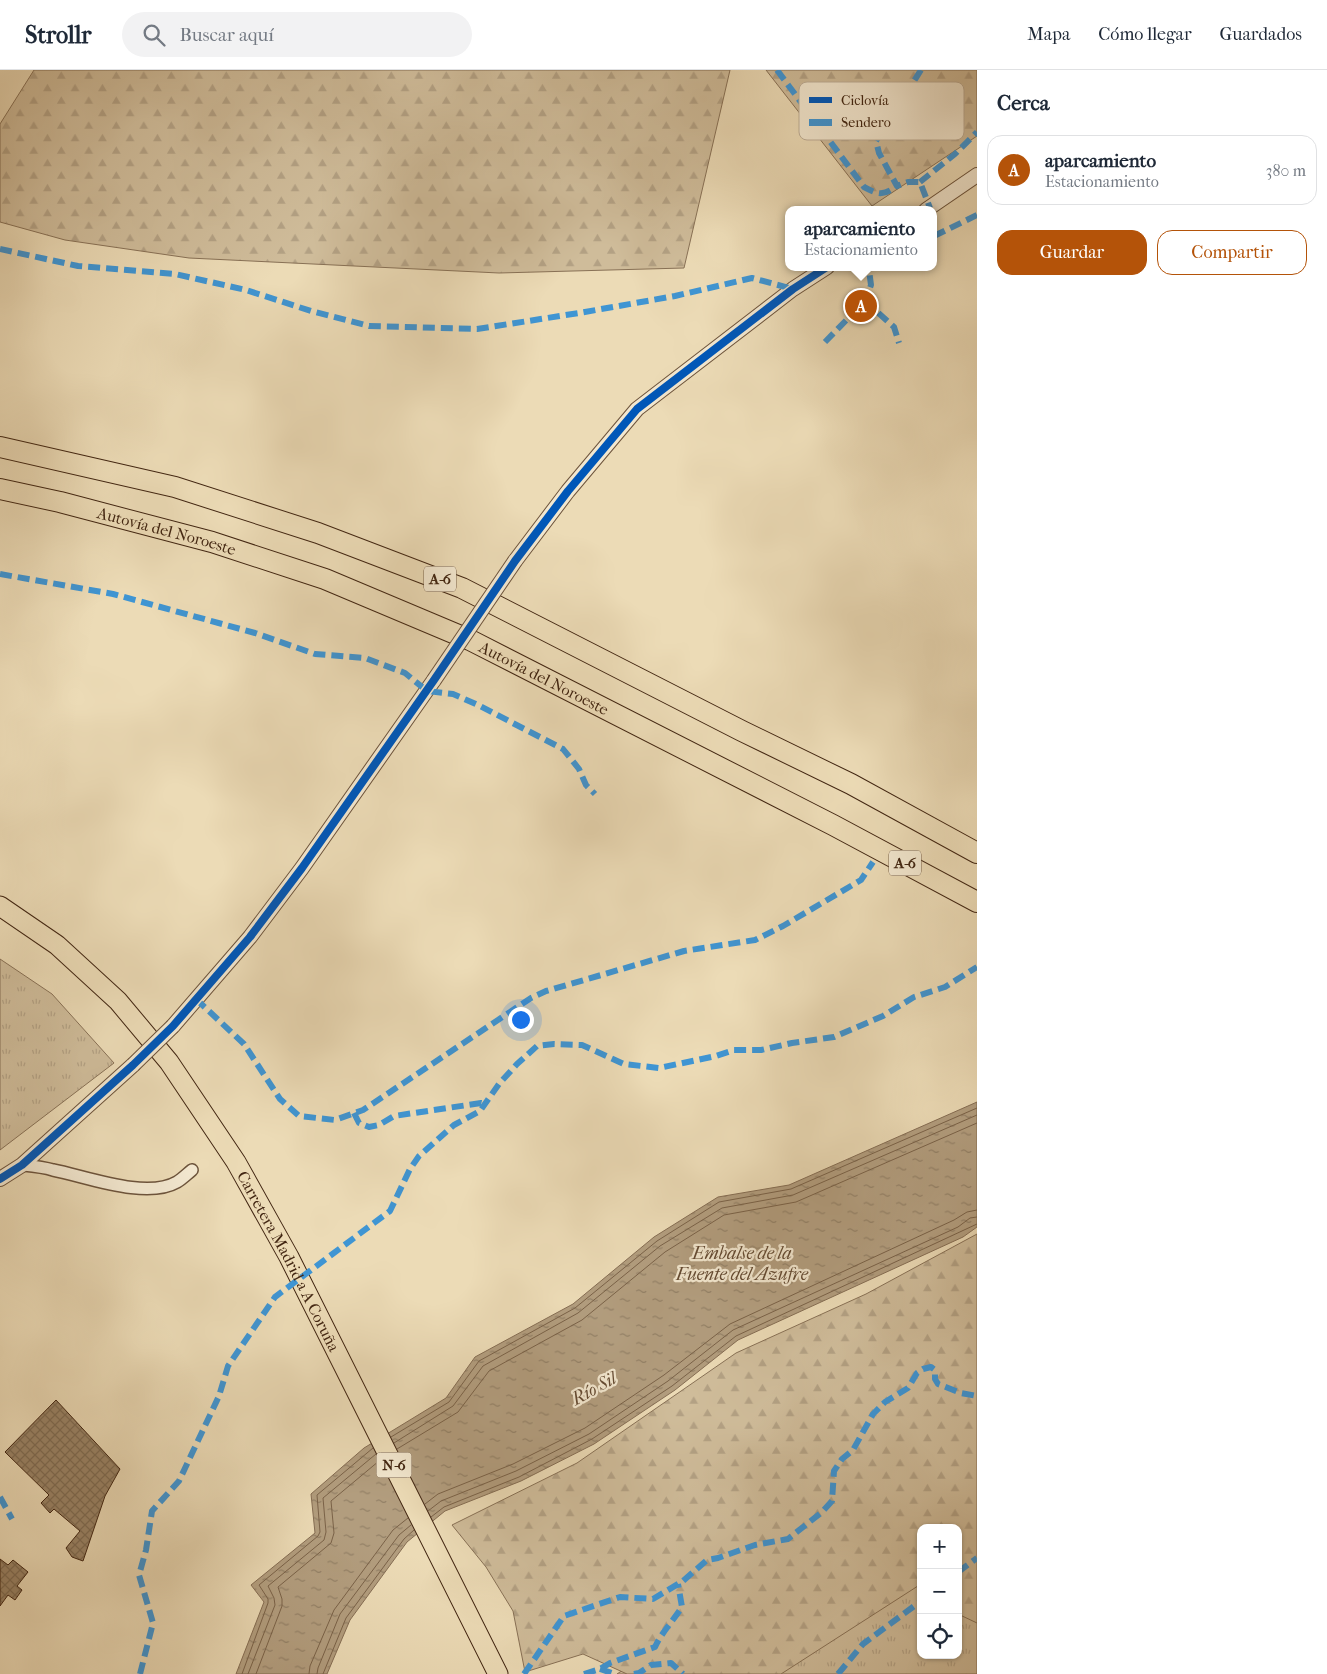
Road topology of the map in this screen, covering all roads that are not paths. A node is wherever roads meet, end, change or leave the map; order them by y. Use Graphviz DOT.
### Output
graph roads {
  1 [pos="977,175"];
  2 [pos="932,206"];
  3 [pos="821,271"];
  4 [pos="0,447"];
  5 [pos="0,489"];
  6 [pos="977,852"];
  7 [pos="977,902"];
  8 [pos="0,906"];
  9 [pos="22,1165"];
  10 [pos="192,1170"];
  11 [pos="0,1179"];
  12 [pos="498,1674"];
  1 -- 2 [label="street"];
  3 -- 9 [label="street, bridge"];
  4 -- 6 [label="highway, A-6"];
  5 -- 7 [label="highway, Autovía del Noroeste / A-6"];
  8 -- 12 [label="highway, Carretera Madrid a A Coruña / N-6"];
  9 -- 10 [label="street"];
  9 -- 11 [label="street"];
}
